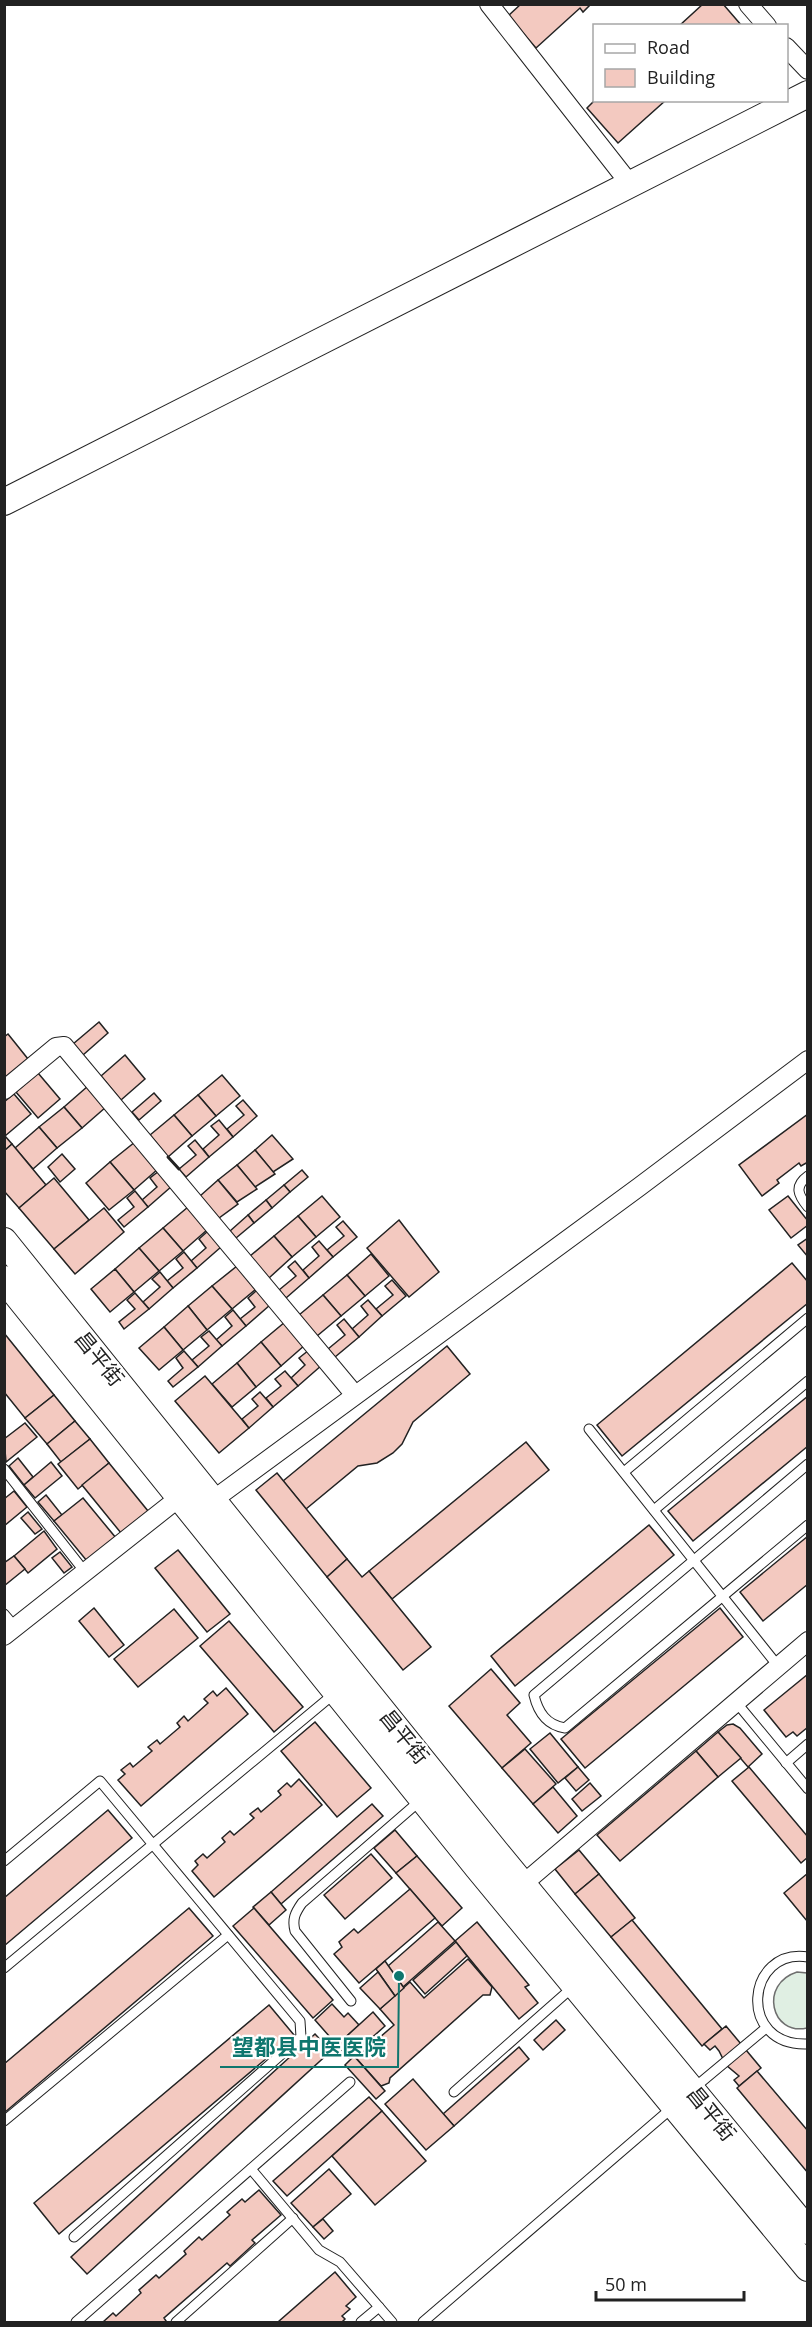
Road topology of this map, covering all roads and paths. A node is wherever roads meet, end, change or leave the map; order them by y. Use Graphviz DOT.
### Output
graph roads {
  1 [pos="489,4"];
  2 [pos="748,4"];
  3 [pos="765,24"];
  4 [pos="788,49"];
  5 [pos="807,70"];
  6 [pos="807,94"];
  7 [pos="630,184"];
  8 [pos="4,502"];
  9 [pos="807,1060"];
  10 [pos="4,1090"];
  11 [pos="807,1176"];
  12 [pos="807,1207"];
  13 [pos="4,1241"];
  14 [pos="11,1291"];
  15 [pos="807,1318"];
  16 [pos="807,1381"];
  17 [pos="355,1395"];
  18 [pos="590,1429"];
  19 [pos="807,1464"];
  20 [pos="4,1469"];
  21 [pos="624,1472"];
  22 [pos="180,1497"];
  23 [pos="213,1500"];
  24 [pos="654,1510"];
  25 [pos="807,1525"];
  26 [pos="694,1560"];
  27 [pos="85,1572"];
  28 [pos="723,1596"];
  29 [pos="8,1626"];
  30 [pos="807,1641"];
  31 [pos="778,1666"];
  32 [pos="337,1692"];
  33 [pos="736,1702"];
  34 [pos="807,1744"];
  35 [pos="786,1763"];
  36 [pos="807,1789"];
  37 [pos="423,1798"];
  38 [pos="153,1844"];
  39 [pos="4,1861"];
  40 [pos="523,1884"];
  41 [pos="228,1935"];
  42 [pos="807,1957"];
  43 [pos="4,1968"];
  44 [pos="575,1985"];
  45 [pos="351,2001"];
  46 [pos="766,2028"];
  47 [pos="807,2044"];
  48 [pos="350,2082"];
  49 [pos="454,2092"];
  50 [pos="683,2098"];
  51 [pos="4,2121"];
  52 [pos="251,2169"];
  53 [pos="293,2218"];
  54 [pos="807,2231"];
  55 [pos="74,2237"];
  56 [pos="807,2268"];
  57 [pos="379,2307"];
  58 [pos="76,2322"];
  59 [pos="176,2322"];
  60 [pos="361,2322"];
  61 [pos="392,2322"];
  62 [pos="423,2322"];
  1 -- 7 [label="street"];
  2 -- 3 [label="street"];
  4 -- 5 [label="street"];
  6 -- 7 [label="street"];
  7 -- 8 [label="street"];
  9 -- 17 [label="street"];
  10 -- 17 [label="street"];
  11 -- 12 [label="lane"];
  13 -- 23 [label="street, 昌平街"];
  14 -- 22 [label="street, 昌平街"];
  15 -- 21 [label="lane"];
  16 -- 24 [label="lane"];
  17 -- 23 [label="street"];
  18 -- 21 [label="lane"];
  19 -- 26 [label="lane"];
  20 -- 27 [label="lane"];
  21 -- 24 [label="lane"];
  22 -- 27 [label="street"];
  22 -- 32 [label="street, 昌平街"];
  23 -- 40 [label="street, 昌平街"];
  24 -- 26 [label="lane"];
  25 -- 28 [label="lane"];
  26 -- 28 [label="lane"];
  26 -- 28 [label="lane"];
  27 -- 29 [label="street"];
  28 -- 31 [label="lane"];
  30 -- 31 [label="street"];
  31 -- 33 [label="street"];
  32 -- 37 [label="street, 昌平街"];
  32 -- 38 [label="lane"];
  33 -- 35 [label="lane"];
  33 -- 40 [label="street"];
  34 -- 35 [label="lane"];
  35 -- 36 [label="lane"];
  37 -- 44 [label="street, 昌平街"];
  37 -- 45 [label="lane"];
  38 -- 39 [label="lane"];
  38 -- 41 [label="lane"];
  38 -- 43 [label="lane"];
  40 -- 50 [label="street, 昌平街"];
  41 -- 51 [label="lane"];
  41 -- 55 [label="lane"];
  42 -- 46 [label="lane"];
  44 -- 49 [label="lane"];
  44 -- 50 [label="street, 昌平街"];
  46 -- 47 [label="lane"];
  46 -- 50 [label="lane"];
  48 -- 52 [label="lane"];
  50 -- 54 [label="street, 昌平街"];
  50 -- 56 [label="street, 昌平街"];
  50 -- 62 [label="lane"];
  52 -- 53 [label="lane"];
  52 -- 58 [label="lane"];
  53 -- 57 [label="lane"];
  53 -- 59 [label="lane"];
  57 -- 60 [label="lane"];
  57 -- 61 [label="lane"];
}
